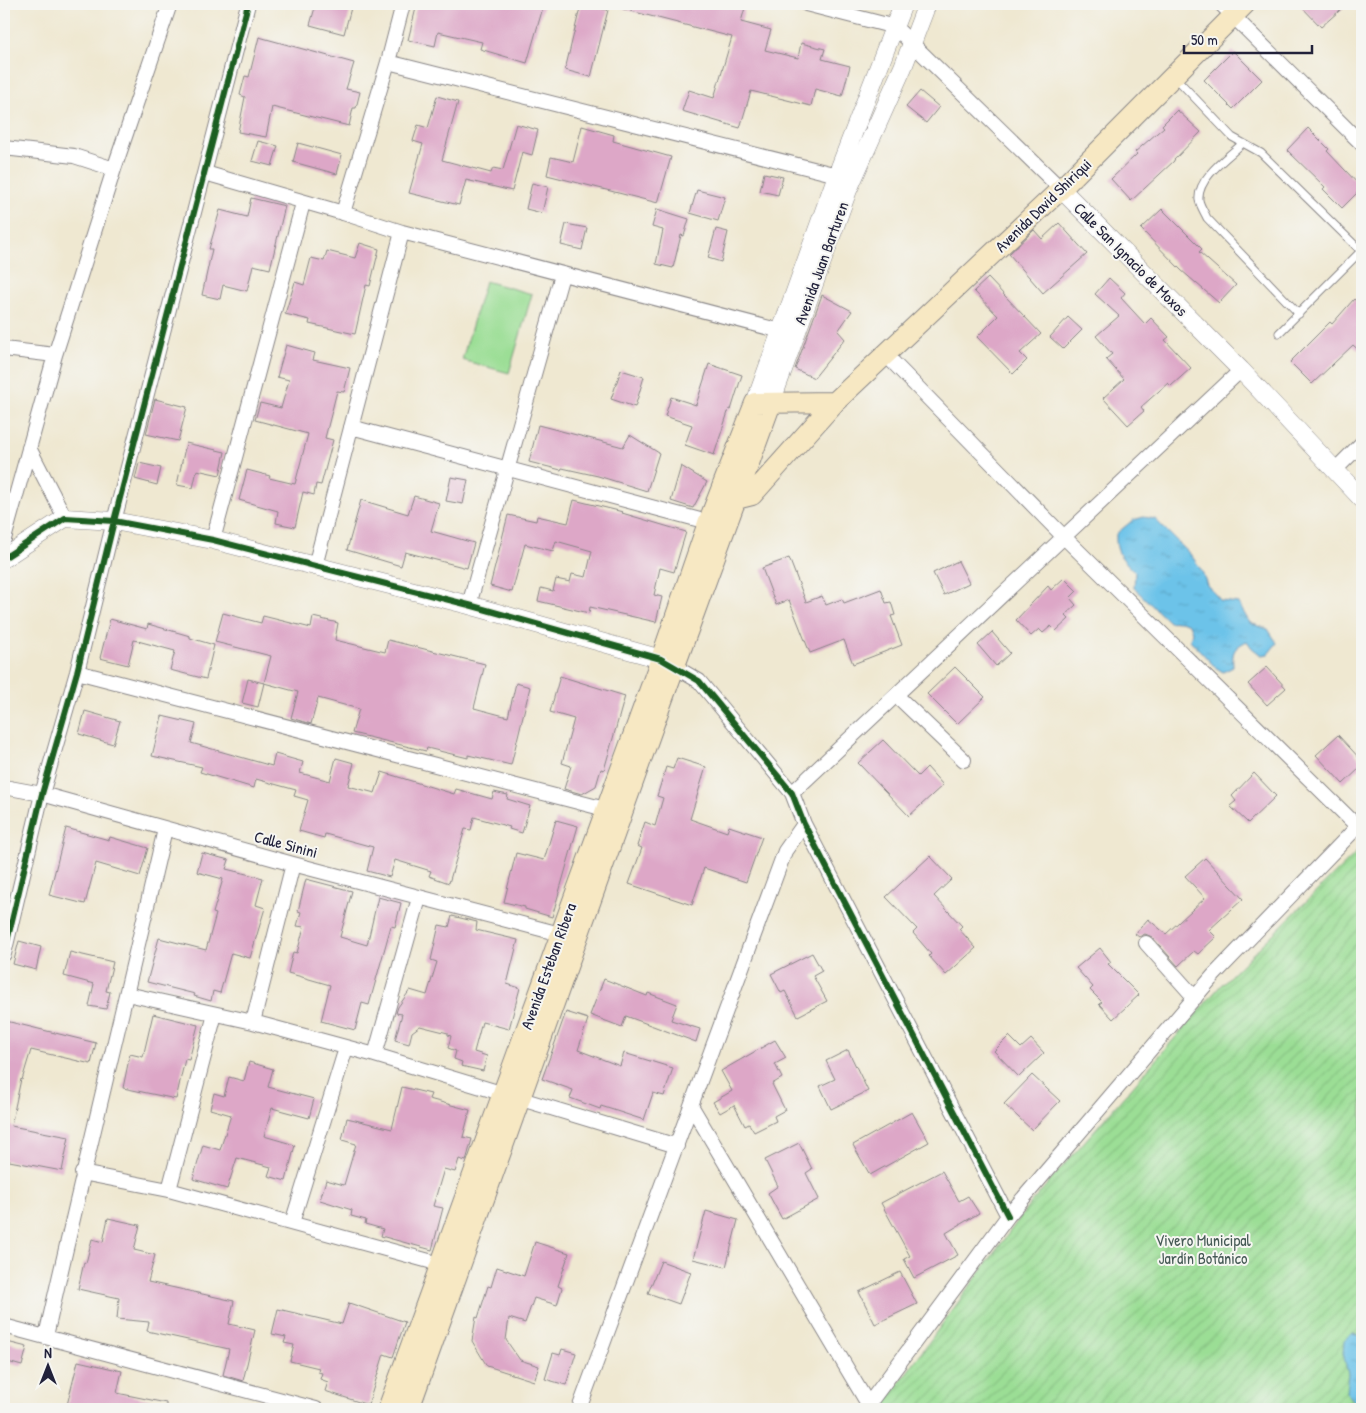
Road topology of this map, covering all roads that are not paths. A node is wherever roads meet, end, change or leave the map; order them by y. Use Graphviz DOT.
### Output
graph roads {
  1 [pos="170,4"];
  2 [pos="248,4"];
  3 [pos="403,4"];
  4 [pos="806,4"];
  5 [pos="903,4"];
  6 [pos="926,4"];
  7 [pos="1234,8"];
  8 [pos="895,27"];
  9 [pos="912,44"];
  10 [pos="388,62"];
  11 [pos="1174,76"];
  12 [pos="1361,141"];
  13 [pos="1243,143"];
  14 [pos="4,148"];
  15 [pos="114,169"];
  16 [pos="205,174"];
  17 [pos="837,176"];
  18 [pos="1061,189"];
  19 [pos="303,203"];
  20 [pos="343,213"];
  21 [pos="402,232"];
  22 [pos="1362,250"];
  23 [pos="562,275"];
  24 [pos="1299,314"];
  25 [pos="781,331"];
  26 [pos="1280,333"];
  27 [pos="4,349"];
  28 [pos="885,354"];
  29 [pos="55,355"];
  30 [pos="1241,370"];
  31 [pos="835,402"];
  32 [pos="763,403"];
  33 [pos="351,427"];
  34 [pos="1362,443"];
  35 [pos="29,448"];
  36 [pos="509,468"];
  37 [pos="1335,470"];
  38 [pos="728,496"];
  39 [pos="1362,499"];
  40 [pos="65,518"];
  41 [pos="114,521"];
  42 [pos="717,525"];
  43 [pos="1064,536"];
  44 [pos="4,539"];
  45 [pos="213,540"];
  46 [pos="4,558"];
  47 [pos="315,566"];
  48 [pos="470,605"];
  49 [pos="668,663"];
  50 [pos="77,672"];
  51 [pos="896,695"];
  52 [pos="964,760"];
  53 [pos="4,788"];
  54 [pos="37,793"];
  55 [pos="792,793"];
  56 [pos="605,809"];
  57 [pos="804,824"];
  58 [pos="1360,824"];
  59 [pos="165,829"];
  60 [pos="293,864"];
  61 [pos="418,898"];
  62 [pos="560,934"];
  63 [pos="1146,943"];
  64 [pos="4,954"];
  65 [pos="127,994"];
  66 [pos="1194,998"];
  67 [pos="215,1014"];
  68 [pos="253,1022"];
  69 [pos="346,1048"];
  70 [pos="375,1055"];
  71 [pos="512,1095"];
  72 [pos="692,1107"];
  73 [pos="677,1146"];
  74 [pos="82,1173"];
  75 [pos="169,1190"];
  76 [pos="1008,1216"];
  77 [pos="292,1223"];
  78 [pos="440,1264"];
  79 [pos="4,1326"];
  80 [pos="46,1336"];
  81 [pos="866,1407"];
  82 [pos="316,1409"];
  83 [pos="388,1409"];
  84 [pos="409,1409"];
  85 [pos="579,1409"];
  1 -- 15 [label="street"];
  2 -- 16 [label="street"];
  3 -- 10 [label="street"];
  4 -- 8 [label="street"];
  5 -- 8 [label="street, Avenida Juan Barturen"];
  6 -- 9 [label="street, Avenida Juan Barturen"];
  7 -- 11 [label="main road, Avenida David Shiriqui"];
  7 -- 12 [label="street"];
  8 -- 9 [label="street, Calle San Ignacio de Moxos"];
  8 -- 17 [label="street, Avenida Juan Barturen"];
  9 -- 18 [label="street, Calle San Ignacio de Moxos"];
  9 -- 32 [label="street, Avenida Juan Barturen"];
  10 -- 17 [label="street"];
  10 -- 20 [label="street"];
  11 -- 13 [label="lane"];
  11 -- 18 [label="main road, Avenida David Shiriqui"];
  13 -- 22 [label="lane"];
  13 -- 24 [label="lane"];
  14 -- 15 [label="street"];
  15 -- 29 [label="street"];
  16 -- 19 [label="street"];
  16 -- 41 [label="street"];
  17 -- 25 [label="street, Avenida Juan Barturen"];
  18 -- 28 [label="main road, Avenida David Shiriqui"];
  18 -- 30 [label="street, Calle San Ignacio de Moxos"];
  19 -- 20 [label="street"];
  19 -- 45 [label="street"];
  20 -- 21 [label="street"];
  21 -- 23 [label="street"];
  21 -- 33 [label="street"];
  22 -- 24 [label="lane"];
  23 -- 25 [label="street"];
  23 -- 36 [label="street"];
  24 -- 26 [label="lane"];
  25 -- 32 [label="street, Avenida Juan Barturen"];
  27 -- 29 [label="street"];
  28 -- 31 [label="main road, Avenida David Shiriqui"];
  28 -- 43 [label="street"];
  29 -- 35 [label="street"];
  30 -- 37 [label="street, Calle San Ignacio de Moxos"];
  30 -- 43 [label="street"];
  31 -- 32 [label="main road"];
  31 -- 38 [label="main road, Avenida David Shiriqui"];
  32 -- 38 [label="main road, Avenida Juan Barturen"];
  33 -- 36 [label="street"];
  33 -- 47 [label="street"];
  34 -- 37 [label="street"];
  35 -- 40 [label="street"];
  35 -- 44 [label="street"];
  36 -- 42 [label="street"];
  36 -- 48 [label="street"];
  37 -- 39 [label="street, Calle San Ignacio de Moxos"];
  38 -- 42 [label="main road, Avenida Juan Barturen"];
  40 -- 41 [label="street"];
  40 -- 46 [label="street"];
  41 -- 45 [label="street"];
  41 -- 50 [label="street"];
  42 -- 49 [label="main road, Avenida Esteban Ribera"];
  43 -- 51 [label="street"];
  43 -- 58 [label="street"];
  45 -- 47 [label="street"];
  47 -- 48 [label="street"];
  48 -- 49 [label="street"];
  49 -- 55 [label="street"];
  49 -- 56 [label="main road, Avenida Esteban Ribera"];
  49 -- 71 [label="main road, Avenida Esteban Ribera"];
  50 -- 54 [label="street"];
  50 -- 56 [label="street"];
  51 -- 52 [label="street"];
  51 -- 55 [label="street"];
  53 -- 54 [label="street, Calle Sinini"];
  54 -- 59 [label="street, Calle Sinini"];
  54 -- 64 [label="street"];
  55 -- 57 [label="street"];
  56 -- 62 [label="main road, Avenida Esteban Ribera"];
  57 -- 72 [label="street"];
  57 -- 76 [label="street"];
  58 -- 66 [label="street"];
  59 -- 60 [label="street, Calle Sinini"];
  59 -- 65 [label="street"];
  60 -- 61 [label="street, Calle Sinini"];
  60 -- 68 [label="street"];
  61 -- 62 [label="street, Calle Sinini"];
  61 -- 70 [label="street"];
  62 -- 71 [label="main road, Avenida Esteban Ribera"];
  63 -- 66 [label="street"];
  65 -- 67 [label="street"];
  65 -- 74 [label="street"];
  66 -- 76 [label="street"];
  67 -- 68 [label="street"];
  67 -- 75 [label="street"];
  68 -- 69 [label="street"];
  69 -- 70 [label="street"];
  69 -- 77 [label="street"];
  70 -- 71 [label="street"];
  71 -- 73 [label="street"];
  71 -- 78 [label="main road, Avenida Esteban Ribera"];
  71 -- 84 [label="main road, Avenida Esteban Ribera"];
  72 -- 73 [label="street"];
  72 -- 81 [label="street"];
  73 -- 85 [label="street"];
  74 -- 75 [label="street"];
  74 -- 80 [label="street"];
  75 -- 77 [label="street"];
  76 -- 81 [label="street"];
  77 -- 78 [label="street"];
  78 -- 83 [label="main road, Avenida Esteban Ribera"];
  79 -- 80 [label="street"];
  80 -- 82 [label="street"];
}
